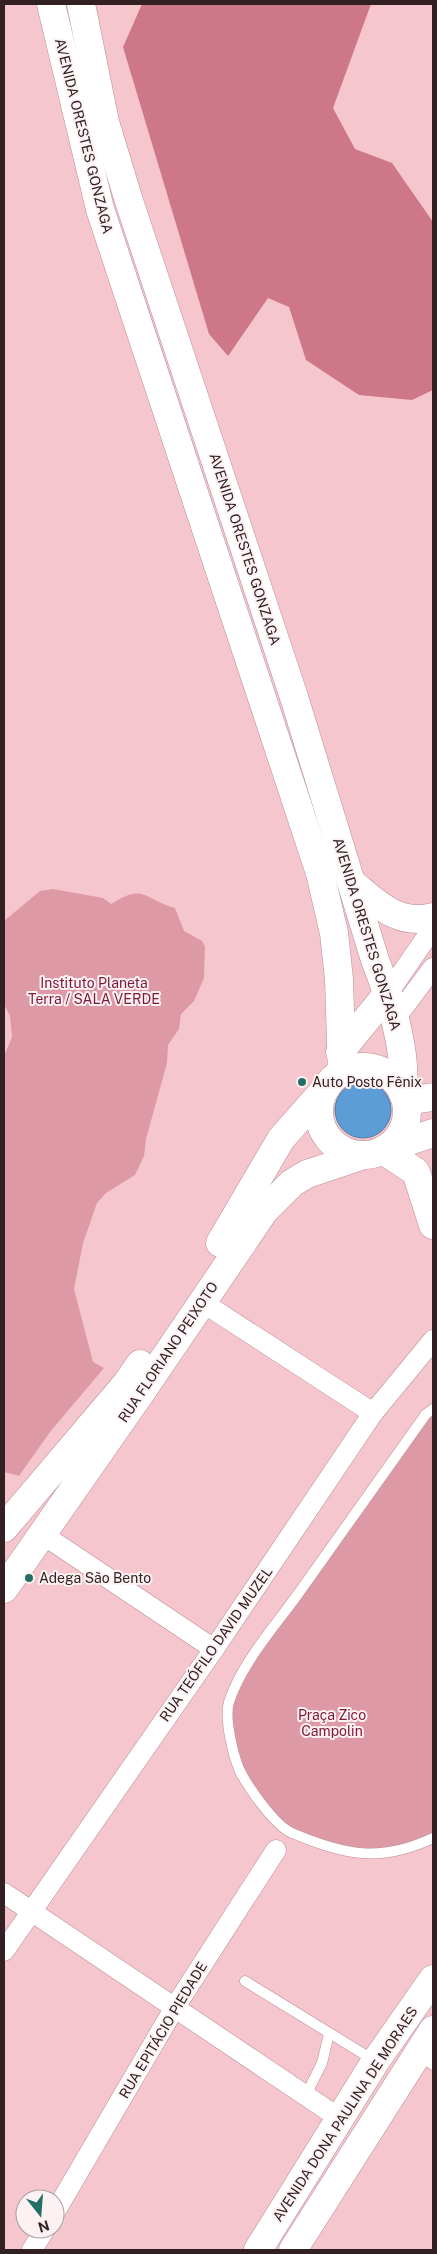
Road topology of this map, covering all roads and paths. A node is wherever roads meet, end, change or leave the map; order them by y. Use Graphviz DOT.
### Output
graph roads {
  1 [pos="51,4"];
  2 [pos="81,4"];
  3 [pos="352,883"];
  4 [pos="433,917"];
  5 [pos="433,928"];
  6 [pos="433,968"];
  7 [pos="388,993"];
  8 [pos="394,1020"];
  9 [pos="336,1071"];
  10 [pos="404,1098"];
  11 [pos="433,1098"];
  12 [pos="433,1133"];
  13 [pos="374,1152"];
  14 [pos="433,1226"];
  15 [pos="202,1302"];
  16 [pos="433,1340"];
  17 [pos="433,1409"];
  18 [pos="373,1413"];
  19 [pos="4,1528"];
  20 [pos="42,1534"];
  21 [pos="4,1589"];
  22 [pos="214,1649"];
  23 [pos="433,1838"];
  24 [pos="276,1850"];
  25 [pos="4,1893"];
  26 [pos="31,1910"];
  27 [pos="4,1951"];
  28 [pos="433,1979"];
  29 [pos="245,1981"];
  30 [pos="175,2007"];
  31 [pos="433,2030"];
  32 [pos="329,2034"];
  33 [pos="425,2059"];
  34 [pos="375,2062"];
  35 [pos="306,2095"];
  36 [pos="340,2118"];
  37 [pos="65,2195"];
  38 [pos="39,2239"];
  39 [pos="32,2250"];
  40 [pos="258,2250"];
  41 [pos="293,2250"];
  1 -- 9 [label="main road, AVENIDA ORESTES GONZAGA"];
  2 -- 3 [label="main road, AVENIDA ORESTES GONZAGA"];
  3 -- 4 [label="main road"];
  3 -- 7 [label="main road, AVENIDA ORESTES GONZAGA"];
  5 -- 7 [label="street"];
  6 -- 8 [label="street"];
  7 -- 8 [label="main road, AVENIDA ORESTES GONZAGA"];
  7 -- 9 [label="main road"];
  8 -- 10 [label="main road, AVENIDA ORESTES GONZAGA"];
  9 -- 10 [label="main road"];
  9 -- 13 [label="main road"];
  9 -- 19 [label="main road"];
  10 -- 11 [label="main road"];
  10 -- 13 [label="main road"];
  12 -- 13 [label="main road, RUA FLORIANO PEIXOTO"];
  13 -- 14 [label="main road"];
  13 -- 15 [label="main road, RUA FLORIANO PEIXOTO"];
  15 -- 18 [label="street"];
  15 -- 20 [label="main road, RUA FLORIANO PEIXOTO"];
  16 -- 18 [label="street, RUA TEÓFILO DAVID MUZEL"];
  17 -- 23 [label="lane"];
  18 -- 22 [label="street, RUA TEÓFILO DAVID MUZEL"];
  20 -- 21 [label="main road, RUA FLORIANO PEIXOTO"];
  20 -- 22 [label="street"];
  22 -- 26 [label="street, RUA TEÓFILO DAVID MUZEL"];
  24 -- 30 [label="street, RUA EPITÁCIO PIEDADE"];
  25 -- 26 [label="street"];
  26 -- 27 [label="street, RUA TEÓFILO DAVID MUZEL"];
  26 -- 30 [label="street"];
  28 -- 34 [label="main road, AVENIDA DONA PAULINA DE MORAES"];
  29 -- 32 [label="lane"];
  30 -- 35 [label="street"];
  30 -- 37 [label="street, RUA EPITÁCIO PIEDADE"];
  31 -- 33 [label="main road, AVENIDA DONA PAULINA DE MORAES"];
  32 -- 34 [label="lane"];
  32 -- 35 [label="lane"];
  33 -- 41 [label="main road, AVENIDA DONA PAULINA DE MORAES"];
  34 -- 36 [label="main road, AVENIDA DONA PAULINA DE MORAES"];
  35 -- 36 [label="street"];
  36 -- 40 [label="main road, AVENIDA DONA PAULINA DE MORAES"];
  38 -- 39 [label="street"];
}
